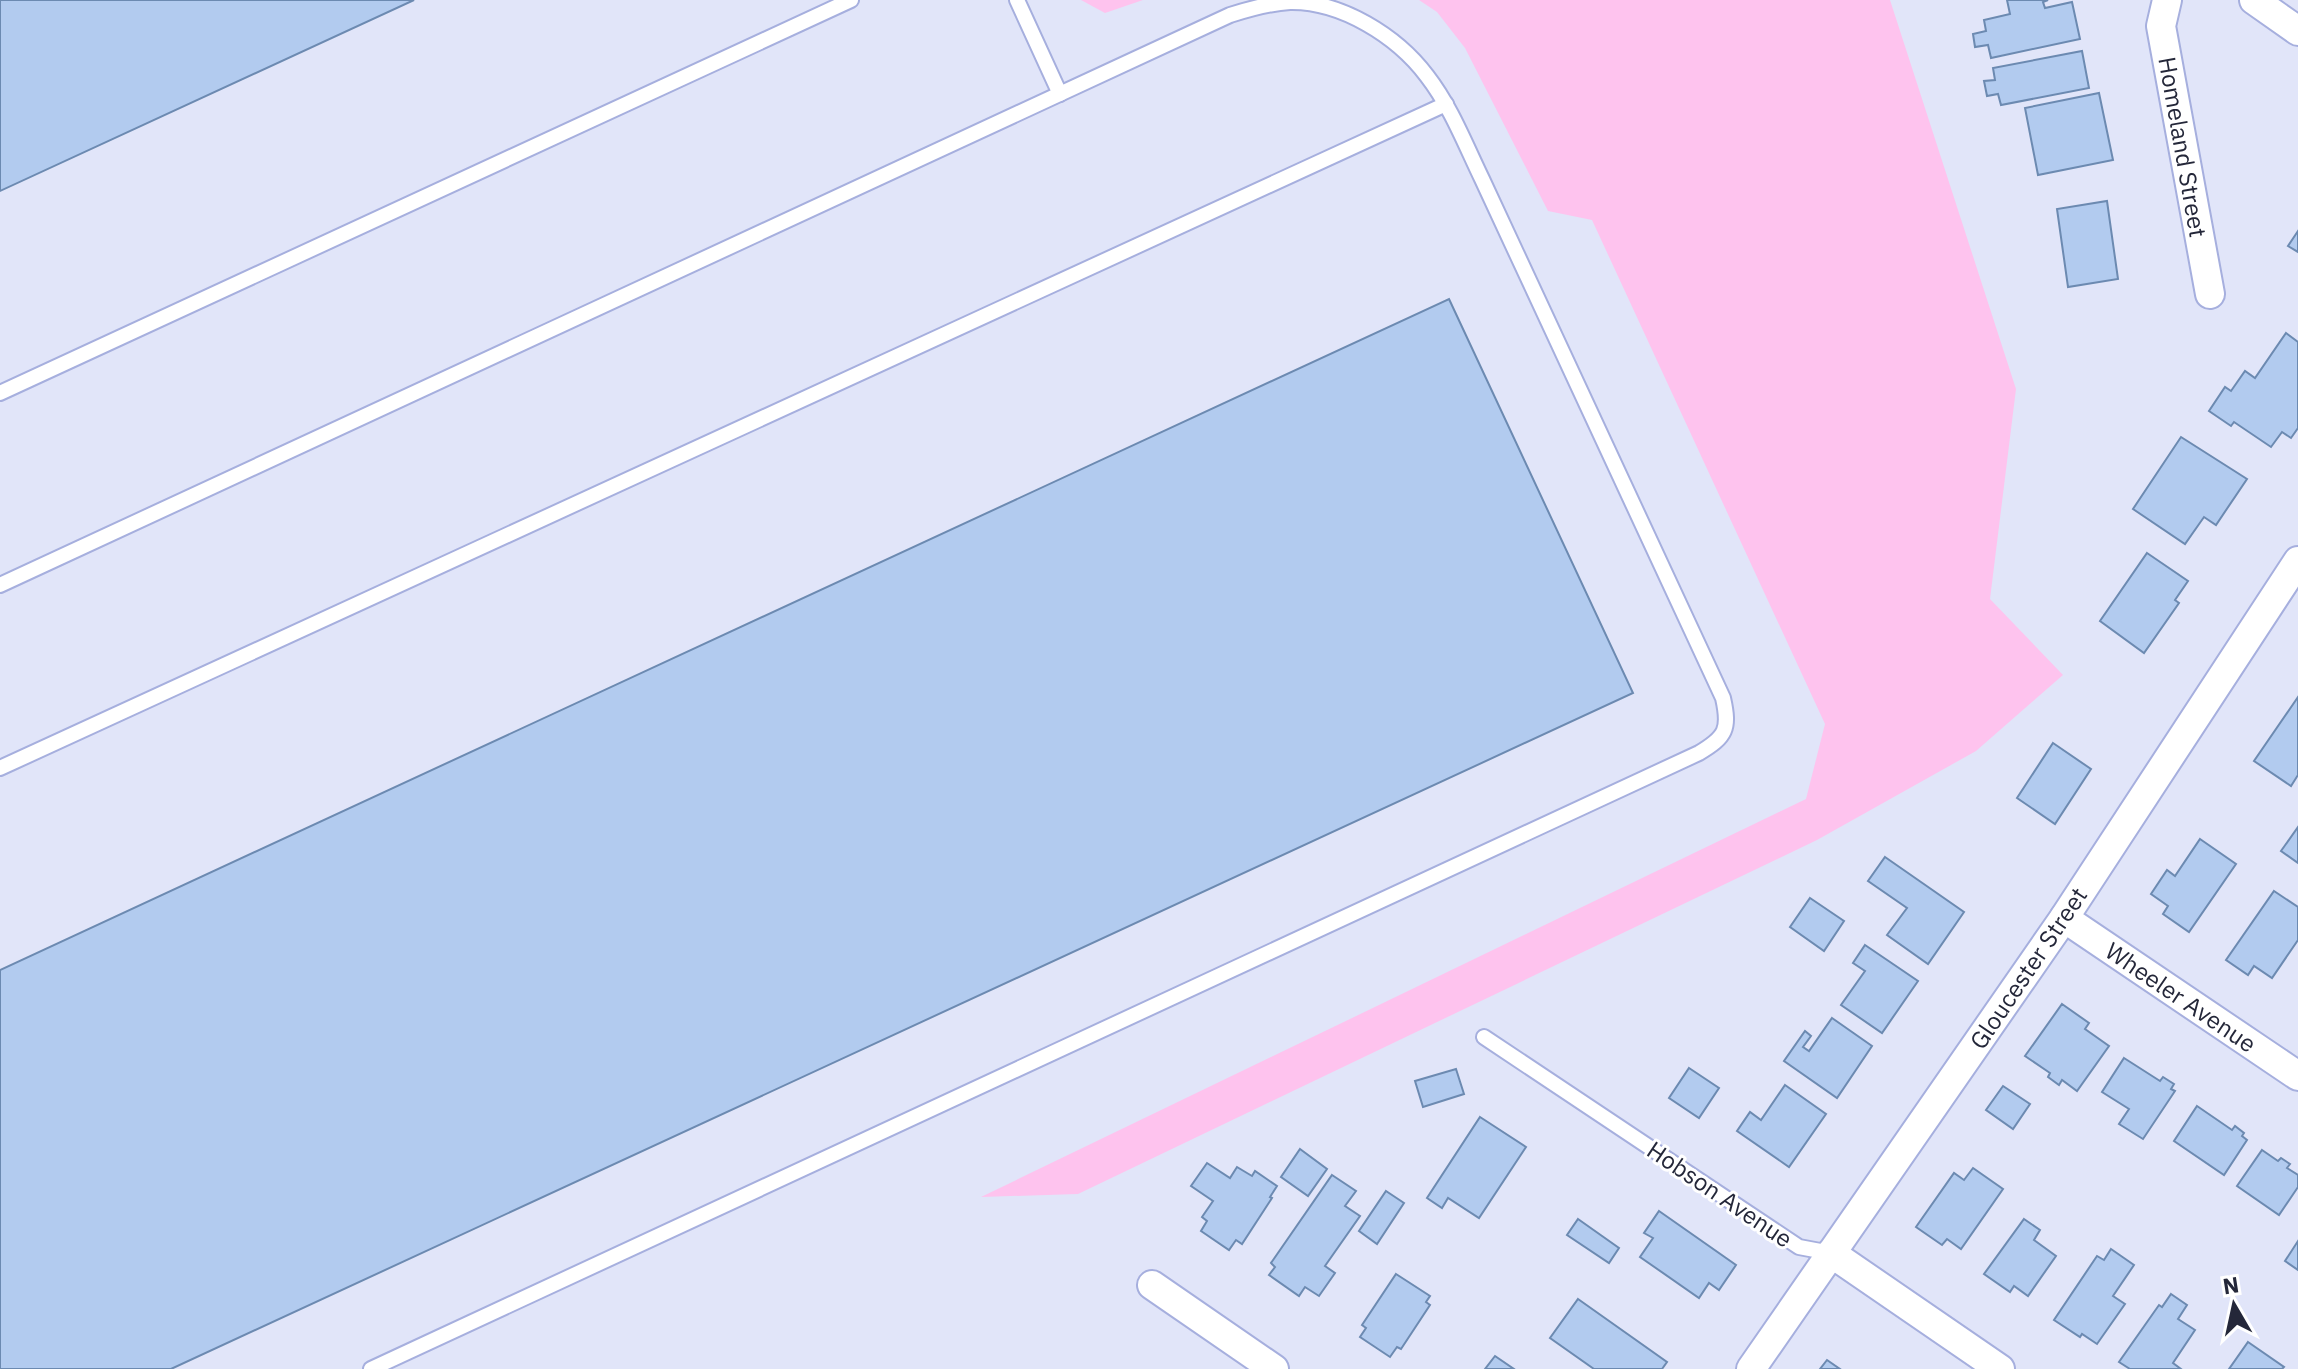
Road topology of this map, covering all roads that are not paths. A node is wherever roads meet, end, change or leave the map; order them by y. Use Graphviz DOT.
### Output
graph roads {
  1 [pos="851,0"];
  2 [pos="1017,0"];
  3 [pos="2167,0"];
  4 [pos="2254,0"];
  5 [pos="2298,31"];
  6 [pos="1060,94"];
  7 [pos="1446,104"];
  8 [pos="2210,294"];
  9 [pos="0,393"];
  10 [pos="2296,567"];
  11 [pos="0,585"];
  12 [pos="0,768"];
  13 [pos="2064,918"];
  14 [pos="1484,1037"];
  15 [pos="2298,1076"];
  16 [pos="1831,1253"];
  17 [pos="1152,1285"];
  18 [pos="371,1369"];
  19 [pos="1274,1369"];
  20 [pos="1751,1369"];
  21 [pos="2000,1369"];
  1 -- 9 [label="lane"];
  2 -- 6 [label="lane"];
  3 -- 8 [label="street, Homeland Street"];
  4 -- 5 [label="street"];
  6 -- 7 [label="lane"];
  6 -- 11 [label="lane"];
  7 -- 12 [label="lane"];
  7 -- 18 [label="lane"];
  10 -- 13 [label="street, Gloucester Street"];
  13 -- 15 [label="street, Wheeler Avenue"];
  13 -- 16 [label="street, Gloucester Street"];
  14 -- 16 [label="lane, Hobson Avenue"];
  16 -- 20 [label="street, Gloucester Street"];
  16 -- 21 [label="street, Hobson Avenue"];
  17 -- 19 [label="street"];
}
